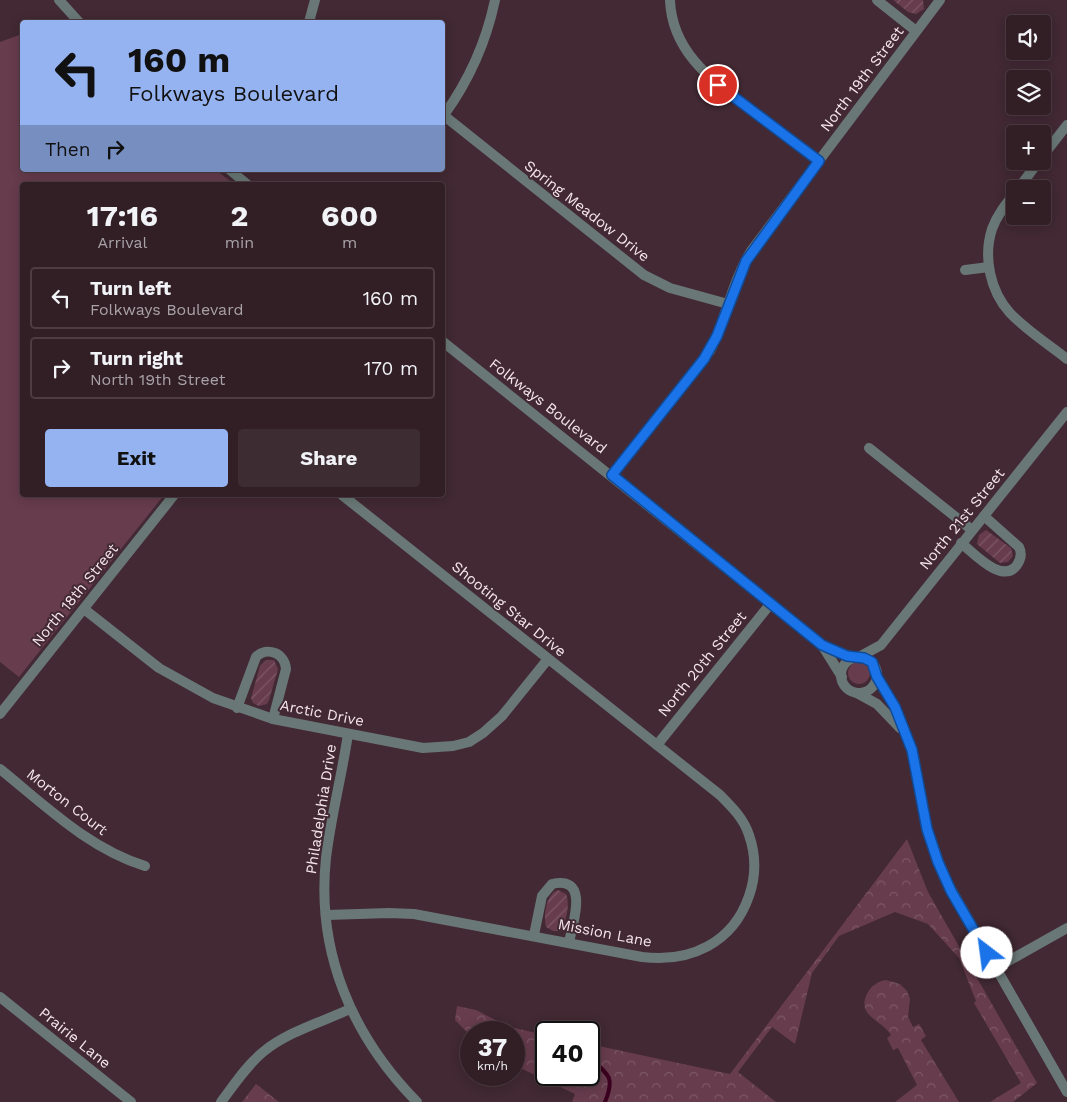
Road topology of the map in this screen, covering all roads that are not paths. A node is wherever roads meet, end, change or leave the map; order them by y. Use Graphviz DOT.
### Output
graph roads {
  1 [pos="59,0"];
  2 [pos="315,0"];
  3 [pos="495,0"];
  4 [pos="670,0"];
  5 [pos="877,0"];
  6 [pos="938,1"];
  7 [pos="77,20"];
  8 [pos="310,20"];
  9 [pos="916,31"];
  10 [pos="445,112"];
  11 [pos="445,117"];
  12 [pos="1067,124"];
  13 [pos="1051,145"];
  14 [pos="819,161"];
  15 [pos="232,172"];
  16 [pos="244,182"];
  17 [pos="1006,206"];
  18 [pos="989,266"];
  19 [pos="965,270"];
  20 [pos="728,304"];
  21 [pos="445,343"];
  22 [pos="1067,359"];
  23 [pos="1067,412"];
  24 [pos="869,448"];
  25 [pos="612,475"];
  26 [pos="172,497"];
  27 [pos="345,497"];
  28 [pos="984,516"];
  29 [pos="972,530"];
  30 [pos="962,544"];
  31 [pos="771,603"];
  32 [pos="84,609"];
  33 [pos="822,645"];
  34 [pos="881,645"];
  35 [pos="857,657"];
  36 [pos="548,659"];
  37 [pos="877,674"];
  38 [pos="842,677"];
  39 [pos="857,693"];
  40 [pos="237,708"];
  41 [pos="0,714"];
  42 [pos="273,719"];
  43 [pos="348,734"];
  44 [pos="906,735"];
  45 [pos="657,745"];
  46 [pos="0,769"];
  47 [pos="145,866"];
  48 [pos="327,915"];
  49 [pos="1067,928"];
  50 [pos="534,935"];
  51 [pos="569,942"];
  52 [pos="996,968"];
  53 [pos="0,997"];
  54 [pos="350,1009"];
  55 [pos="1067,1090"];
  56 [pos="132,1102"];
  57 [pos="221,1102"];
  58 [pos="417,1102"];
  1 -- 7 [label="street"];
  2 -- 8 [label="street"];
  3 -- 10 [label="street"];
  4 -- 14 [label="street"];
  5 -- 9 [label="street"];
  6 -- 9 [label="street, North 19th Street"];
  9 -- 14 [label="street, North 19th Street"];
  11 -- 20 [label="street, Spring Meadow Drive"];
  12 -- 13 [label="street"];
  14 -- 20 [label="street, North 19th Street"];
  15 -- 16 [label="street"];
  17 -- 18 [label="street"];
  18 -- 19 [label="street"];
  18 -- 22 [label="street"];
  20 -- 25 [label="street, North 19th Street"];
  21 -- 25 [label="street, Folkways Boulevard"];
  23 -- 28 [label="street, North 21st Street"];
  24 -- 29 [label="street"];
  25 -- 31 [label="street, Folkways Boulevard"];
  26 -- 32 [label="street, North 18th Street"];
  27 -- 36 [label="street, Shooting Star Drive"];
  28 -- 29 [label="street, North 21st Street"];
  28 -- 30 [label="street"];
  29 -- 30 [label="street, North 21st Street"];
  30 -- 34 [label="street, North 21st Street"];
  31 -- 33 [label="street, Folkways Boulevard"];
  31 -- 45 [label="street, North 20th Street"];
  32 -- 40 [label="street, Arctic Drive"];
  32 -- 41 [label="street, North 18th Street"];
  33 -- 35 [label="street, Folkways Boulevard"];
  33 -- 38 [label="street, Folkways Boulevard"];
  34 -- 35 [label="street, North 21st Street"];
  34 -- 37 [label="street, North 21st Street"];
  35 -- 37 [label="street"];
  35 -- 38 [label="street"];
  36 -- 43 [label="street, Arctic Drive"];
  36 -- 45 [label="street, Shooting Star Drive"];
  37 -- 39 [label="street"];
  37 -- 44 [label="street"];
  38 -- 39 [label="street"];
  39 -- 44 [label="street"];
  40 -- 42 [label="street, Arctic Drive"];
  40 -- 42 [label="street"];
  42 -- 43 [label="street, Arctic Drive"];
  43 -- 48 [label="street, Philadelphia Drive"];
  44 -- 52 [label="street"];
  45 -- 51 [label="street, Mission Lane"];
  46 -- 47 [label="street, Morton Court"];
  48 -- 50 [label="street, Mission Lane"];
  48 -- 54 [label="street, Philadelphia Drive"];
  49 -- 52 [label="street"];
  50 -- 51 [label="street, Mission Lane"];
  50 -- 51 [label="street"];
  52 -- 55 [label="street"];
  53 -- 56 [label="street, Prairie Lane"];
  54 -- 57 [label="street"];
  54 -- 58 [label="street, Philadelphia Drive"];
}
